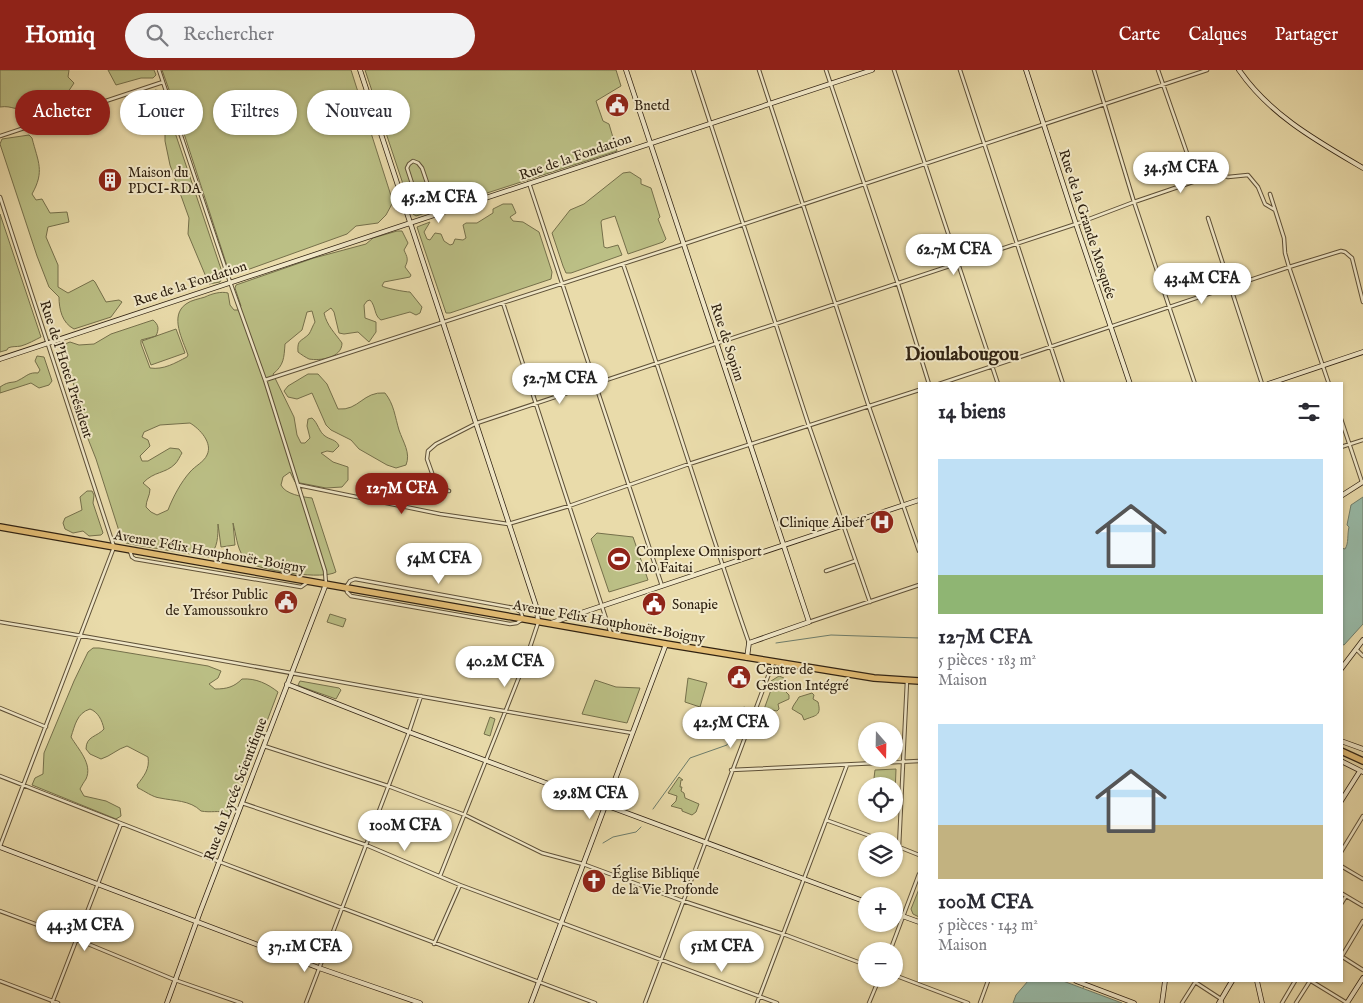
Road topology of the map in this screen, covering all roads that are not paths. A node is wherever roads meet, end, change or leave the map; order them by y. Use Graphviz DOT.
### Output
graph roads {
  1 [pos="159,70"];
  2 [pos="360,70"];
  3 [pos="626,70"];
  4 [pos="693,70"];
  5 [pos="759,70"];
  6 [pos="826,70"];
  7 [pos="872,70"];
  8 [pos="894,70"];
  9 [pos="960,70"];
  10 [pos="1026,70"];
  11 [pos="1094,70"];
  12 [pos="1158,70"];
  13 [pos="1207,70"];
  14 [pos="1238,70"];
  15 [pos="163,82"];
  16 [pos="831,84"];
  17 [pos="1162,84"];
  18 [pos="1105,103"];
  19 [pos="770,104"];
  20 [pos="710,123"];
  21 [pos="1044,124"];
  22 [pos="0,136"];
  23 [pos="650,143"];
  24 [pos="984,143"];
  25 [pos="926,163"];
  26 [pos="1363,168"];
  27 [pos="1196,180"];
  28 [pos="529,184"];
  29 [pos="864,184"];
  30 [pos="1270,194"];
  31 [pos="0,197"];
  32 [pos="456,198"];
  33 [pos="1134,202"];
  34 [pos="802,204"];
  35 [pos="435,206"];
  36 [pos="1275,210"];
  37 [pos="1208,218"];
  38 [pos="409,223"];
  39 [pos="743,223"];
  40 [pos="1076,224"];
  41 [pos="683,244"];
  42 [pos="1017,244"];
  43 [pos="623,264"];
  44 [pos="959,264"];
  45 [pos="1289,267"];
  46 [pos="230,282"];
  47 [pos="563,284"];
  48 [pos="898,284"];
  49 [pos="1229,287"];
  50 [pos="1363,302"];
  51 [pos="503,303"];
  52 [pos="835,305"];
  53 [pos="1169,307"];
  54 [pos="442,322"];
  55 [pos="777,324"];
  56 [pos="1110,327"];
  57 [pos="48,342"];
  58 [pos="717,344"];
  59 [pos="1052,347"];
  60 [pos="1363,352"];
  61 [pos="0,359"];
  62 [pos="657,363"];
  63 [pos="992,366"];
  64 [pos="1323,366"];
  65 [pos="265,380"];
  66 [pos="928,382"];
  67 [pos="945,382"];
  68 [pos="997,382"];
  69 [pos="1062,382"];
  70 [pos="1129,382"];
  71 [pos="1194,382"];
  72 [pos="1261,382"];
  73 [pos="1274,382"];
  74 [pos="1328,382"];
  75 [pos="596,384"];
  76 [pos="918,390"];
  77 [pos="537,403"];
  78 [pos="869,406"];
  79 [pos="477,423"];
  80 [pos="1343,425"];
  81 [pos="810,426"];
  82 [pos="1363,440"];
  83 [pos="1350,444"];
  84 [pos="750,445"];
  85 [pos="1343,446"];
  86 [pos="689,464"];
  87 [pos="1363,482"];
  88 [pos="298,485"];
  89 [pos="629,485"];
  90 [pos="449,491"];
  91 [pos="1343,495"];
  92 [pos="918,500"];
  93 [pos="903,505"];
  94 [pos="568,506"];
  95 [pos="508,524"];
  96 [pos="843,525"];
  97 [pos="0,527"];
  98 [pos="783,545"];
  99 [pos="114,547"];
  100 [pos="918,548"];
  101 [pos="855,561"];
  102 [pos="722,566"];
  103 [pos="826,571"];
  104 [pos="326,584"];
  105 [pos="918,585"];
  106 [pos="662,586"];
  107 [pos="346,587"];
  108 [pos="870,602"];
  109 [pos="601,606"];
  110 [pos="523,618"];
  111 [pos="0,622"];
  112 [pos="538,622"];
  113 [pos="809,622"];
  114 [pos="549,623"];
  115 [pos="611,634"];
  116 [pos="80,636"];
  117 [pos="1363,640"];
  118 [pos="749,643"];
  119 [pos="666,644"];
  120 [pos="1356,649"];
  121 [pos="1363,656"];
  122 [pos="747,658"];
  123 [pos="773,662"];
  124 [pos="1343,666"];
  125 [pos="291,672"];
  126 [pos="907,681"];
  127 [pos="918,682"];
  128 [pos="286,684"];
  129 [pos="420,696"];
  130 [pos="0,708"];
  131 [pos="505,712"];
  132 [pos="46,726"];
  133 [pos="409,732"];
  134 [pos="632,733"];
  135 [pos="1343,742"];
  136 [pos="264,746"];
  137 [pos="1363,749"];
  138 [pos="1343,752"];
  139 [pos="486,760"];
  140 [pos="918,761"];
  141 [pos="1363,761"];
  142 [pos="903,762"];
  143 [pos="1343,762"];
  144 [pos="858,764"];
  145 [pos="847,765"];
  146 [pos="903,767"];
  147 [pos="732,770"];
  148 [pos="1361,772"];
  149 [pos="0,776"];
  150 [pos="24,785"];
  151 [pos="388,786"];
  152 [pos="1343,798"];
  153 [pos="242,804"];
  154 [pos="606,805"];
  155 [pos="465,815"];
  156 [pos="1363,816"];
  157 [pos="826,820"];
  158 [pos="122,824"];
  159 [pos="859,832"];
  160 [pos="900,832"];
  161 [pos="705,841"];
  162 [pos="366,845"];
  163 [pos="0,846"];
  164 [pos="903,849"];
  165 [pos="1343,849"];
  166 [pos="918,855"];
  167 [pos="220,862"];
  168 [pos="583,864"];
  169 [pos="1343,867"];
  170 [pos="440,876"];
  171 [pos="918,877"];
  172 [pos="803,879"];
  173 [pos="1363,879"];
  174 [pos="98,884"];
  175 [pos="460,885"];
  176 [pos="1343,894"];
  177 [pos="1346,896"];
  178 [pos="858,899"];
  179 [pos="683,901"];
  180 [pos="1343,901"];
  181 [pos="1363,906"];
  182 [pos="342,908"];
  183 [pos="0,912"];
  184 [pos="903,916"];
  185 [pos="1363,921"];
  186 [pos="197,922"];
  187 [pos="560,922"];
  188 [pos="918,922"];
  189 [pos="783,934"];
  190 [pos="76,939"];
  191 [pos="434,944"];
  192 [pos="1343,953"];
  193 [pos="1343,957"];
  194 [pos="661,960"];
  195 [pos="858,962"];
  196 [pos="319,968"];
  197 [pos="1363,970"];
  198 [pos="903,978"];
  199 [pos="1363,978"];
  200 [pos="176,980"];
  201 [pos="0,982"];
  202 [pos="988,982"];
  203 [pos="1079,982"];
  204 [pos="1165,982"];
  205 [pos="1196,982"];
  206 [pos="1231,982"];
  207 [pos="1257,982"];
  208 [pos="1294,982"];
  209 [pos="1309,982"];
  210 [pos="1312,982"];
  211 [pos="539,983"];
  212 [pos="876,987"];
  213 [pos="759,996"];
  214 [pos="52,1002"];
  215 [pos="1221,1002"];
  216 [pos="58,1003"];
  217 [pos="167,1003"];
  218 [pos="241,1003"];
  219 [pos="306,1003"];
  220 [pos="420,1003"];
  221 [pos="531,1003"];
  222 [pos="595,1003"];
  223 [pos="645,1003"];
  224 [pos="757,1003"];
  225 [pos="778,1003"];
  226 [pos="870,1003"];
  227 [pos="968,1003"];
  228 [pos="980,1003"];
  229 [pos="1134,1003"];
  230 [pos="1162,1003"];
  231 [pos="1182,1003"];
  232 [pos="1262,1003"];
  233 [pos="1282,1003"];
  234 [pos="1296,1003"];
  235 [pos="1347,1003"];
  1 -- 15 [label="street"];
  2 -- 38 [label="street"];
  3 -- 23 [label="street, Rue de Sopim"];
  4 -- 20 [label="street"];
  5 -- 19 [label="street"];
  6 -- 16 [label="street"];
  7 -- 16 [label="street, Rue de la Fondation"];
  8 -- 25 [label="street"];
  9 -- 24 [label="street"];
  10 -- 21 [label="street, Rue de la Grande Mosquée"];
  11 -- 18 [label="street"];
  12 -- 17 [label="street"];
  13 -- 17 [label="street"];
  14 -- 26 [label="street"];
  15 -- 22 [label="street"];
  15 -- 46 [label="street"];
  16 -- 19 [label="street, Rue de la Fondation"];
  16 -- 29 [label="street"];
  17 -- 18 [label="street"];
  17 -- 27 [label="street"];
  18 -- 21 [label="street"];
  18 -- 33 [label="street"];
  19 -- 20 [label="street, Rue de la Fondation"];
  19 -- 34 [label="street"];
  20 -- 23 [label="street, Rue de la Fondation"];
  20 -- 39 [label="street"];
  21 -- 24 [label="street"];
  21 -- 40 [label="street, Rue de la Grande Mosquée"];
  23 -- 28 [label="street, Rue de la Fondation"];
  23 -- 41 [label="street, Rue de Sopim"];
  24 -- 25 [label="street"];
  24 -- 42 [label="street"];
  25 -- 29 [label="street"];
  25 -- 44 [label="street"];
  27 -- 33 [label="street"];
  27 -- 36 [label="street"];
  28 -- 38 [label="street, Rue de la Fondation"];
  28 -- 47 [label="street"];
  29 -- 34 [label="street"];
  29 -- 48 [label="street"];
  30 -- 36 [label="street"];
  31 -- 57 [label="street, Rue de l'Hotel Président"];
  32 -- 35 [label="street"];
  33 -- 40 [label="street"];
  33 -- 53 [label="street"];
  34 -- 39 [label="street"];
  34 -- 52 [label="street"];
  35 -- 35 [label="street"];
  36 -- 45 [label="street"];
  37 -- 49 [label="street"];
  38 -- 46 [label="street, Rue de la Fondation"];
  38 -- 54 [label="street"];
  39 -- 41 [label="street"];
  39 -- 55 [label="street"];
  40 -- 42 [label="street"];
  40 -- 56 [label="street, Rue de la Grande Mosquée"];
  41 -- 43 [label="street"];
  41 -- 58 [label="street, Rue de Sopim"];
  42 -- 44 [label="street"];
  42 -- 59 [label="street"];
  43 -- 47 [label="street"];
  43 -- 62 [label="street"];
  44 -- 48 [label="street"];
  44 -- 63 [label="street"];
  45 -- 49 [label="street"];
  45 -- 50 [label="street"];
  45 -- 64 [label="street"];
  46 -- 57 [label="street, Rue de la Fondation"];
  46 -- 65 [label="street"];
  47 -- 51 [label="street"];
  47 -- 75 [label="street"];
  48 -- 52 [label="street"];
  48 -- 66 [label="street"];
  49 -- 53 [label="street"];
  49 -- 72 [label="street"];
  51 -- 54 [label="street"];
  51 -- 77 [label="street"];
  52 -- 55 [label="street"];
  52 -- 78 [label="street"];
  53 -- 56 [label="street"];
  53 -- 71 [label="street"];
  54 -- 65 [label="street"];
  54 -- 79 [label="street"];
  55 -- 58 [label="street"];
  55 -- 81 [label="street"];
  56 -- 59 [label="street"];
  56 -- 70 [label="street, Rue de la Grande Mosquée"];
  57 -- 61 [label="street, Rue de la Fondation"];
  57 -- 99 [label="street, Rue de l'Hotel Président"];
  58 -- 62 [label="street"];
  58 -- 84 [label="street, Rue de Sopim"];
  59 -- 63 [label="street"];
  59 -- 69 [label="street"];
  60 -- 64 [label="street"];
  62 -- 75 [label="street"];
  62 -- 86 [label="street"];
  63 -- 67 [label="street"];
  63 -- 68 [label="street"];
  64 -- 73 [label="street"];
  64 -- 74 [label="street"];
  65 -- 88 [label="street"];
  75 -- 77 [label="street"];
  75 -- 89 [label="street"];
  76 -- 78 [label="street"];
  77 -- 79 [label="street"];
  77 -- 94 [label="street"];
  78 -- 81 [label="street"];
  78 -- 93 [label="street"];
  79 -- 90 [label="street"];
  79 -- 95 [label="street"];
  80 -- 83 [label="street"];
  81 -- 84 [label="street"];
  81 -- 96 [label="street"];
  82 -- 83 [label="street"];
  83 -- 85 [label="street"];
  83 -- 87 [label="street"];
  84 -- 86 [label="street"];
  84 -- 98 [label="street, Rue de Sopim"];
  86 -- 89 [label="street"];
  86 -- 102 [label="street"];
  87 -- 91 [label="street"];
  88 -- 95 [label="street"];
  88 -- 104 [label="street"];
  89 -- 94 [label="street"];
  89 -- 106 [label="street"];
  92 -- 93 [label="street"];
  93 -- 96 [label="street"];
  93 -- 100 [label="street"];
  94 -- 95 [label="street"];
  94 -- 109 [label="street"];
  95 -- 112 [label="street"];
  96 -- 98 [label="street"];
  96 -- 101 [label="street"];
  97 -- 99 [label="highway, Avenue Félix Houphouët-Boigny"];
  98 -- 102 [label="street"];
  98 -- 113 [label="street, Rue de Sopim"];
  99 -- 104 [label="highway, Avenue Félix Houphouët-Boigny"];
  99 -- 116 [label="street"];
  101 -- 103 [label="street"];
  101 -- 108 [label="street"];
  102 -- 106 [label="street"];
  102 -- 118 [label="street"];
  104 -- 107 [label="highway, Avenue Félix Houphouët-Boigny"];
  104 -- 125 [label="street, Rue du Lycée Scientifique"];
  105 -- 108 [label="street"];
  106 -- 109 [label="street"];
  107 -- 110 [label="highway, Avenue Félix Houphouët-Boigny"];
  107 -- 110 [label="street"];
  108 -- 113 [label="street"];
  109 -- 114 [label="street"];
  109 -- 115 [label="street"];
  110 -- 112 [label="highway, Avenue Félix Houphouët-Boigny"];
  111 -- 116 [label="street"];
  112 -- 114 [label="highway, Avenue Félix Houphouët-Boigny"];
  112 -- 131 [label="street"];
  113 -- 118 [label="street"];
  114 -- 115 [label="highway, Avenue Félix Houphouët-Boigny"];
  115 -- 119 [label="highway, Avenue Félix Houphouët-Boigny"];
  116 -- 125 [label="street"];
  116 -- 132 [label="street"];
  117 -- 120 [label="street"];
  118 -- 122 [label="street"];
  119 -- 122 [label="highway, Avenue Félix Houphouët-Boigny"];
  119 -- 134 [label="street"];
  120 -- 121 [label="street"];
  120 -- 124 [label="street"];
  122 -- 123 [label="highway, Avenue Félix Houphouët-Boigny"];
  123 -- 126 [label="highway, Avenue Félix Houphouët-Boigny"];
  123 -- 147 [label="street"];
  125 -- 128 [label="street, Rue du Lycée Scientifique"];
  125 -- 129 [label="street"];
  126 -- 127 [label="highway, Avenue Félix Houphouët-Boigny"];
  126 -- 142 [label="street"];
  128 -- 133 [label="street"];
  128 -- 136 [label="street, Rue du Lycée Scientifique"];
  129 -- 131 [label="street"];
  129 -- 133 [label="street"];
  130 -- 132 [label="street"];
  131 -- 134 [label="street"];
  131 -- 139 [label="street"];
  132 -- 150 [label="street"];
  133 -- 139 [label="street"];
  133 -- 151 [label="street"];
  134 -- 154 [label="street"];
  135 -- 137 [label="street"];
  136 -- 151 [label="street"];
  136 -- 153 [label="street, Rue du Lycée Scientifique"];
  138 -- 141 [label="highway"];
  139 -- 154 [label="street"];
  139 -- 155 [label="street"];
  140 -- 142 [label="street"];
  143 -- 148 [label="street"];
  144 -- 145 [label="street"];
  145 -- 147 [label="street"];
  145 -- 157 [label="street"];
  146 -- 160 [label="street"];
  147 -- 161 [label="street"];
  148 -- 152 [label="street"];
  149 -- 150 [label="street"];
  150 -- 158 [label="street"];
  150 -- 163 [label="street"];
  151 -- 155 [label="street"];
  151 -- 162 [label="street"];
  153 -- 162 [label="street"];
  153 -- 167 [label="street, Rue du Lycée Scientifique"];
  154 -- 161 [label="street"];
  154 -- 168 [label="street"];
  155 -- 168 [label="street"];
  155 -- 170 [label="street"];
  156 -- 165 [label="street"];
  157 -- 159 [label="street"];
  157 -- 172 [label="street"];
  158 -- 167 [label="street"];
  158 -- 174 [label="street"];
  161 -- 172 [label="street"];
  161 -- 179 [label="street"];
  162 -- 170 [label="street"];
  162 -- 182 [label="street"];
  163 -- 174 [label="street"];
  164 -- 166 [label="street"];
  167 -- 182 [label="street"];
  167 -- 186 [label="street, Rue du Lycée Scientifique"];
  168 -- 179 [label="street"];
  168 -- 187 [label="street"];
  169 -- 173 [label="street"];
  170 -- 175 [label="street"];
  171 -- 184 [label="street"];
  172 -- 178 [label="street"];
  172 -- 189 [label="street"];
  174 -- 186 [label="street"];
  174 -- 190 [label="street"];
  175 -- 187 [label="street"];
  175 -- 191 [label="street"];
  176 -- 177 [label="street"];
  177 -- 180 [label="street"];
  177 -- 181 [label="street"];
  179 -- 189 [label="street"];
  179 -- 194 [label="street"];
  182 -- 191 [label="street"];
  182 -- 196 [label="street"];
  183 -- 190 [label="street"];
  184 -- 188 [label="street"];
  185 -- 192 [label="street"];
  186 -- 196 [label="street"];
  186 -- 200 [label="street, Rue du Lycée Scientifique"];
  187 -- 194 [label="street"];
  187 -- 211 [label="street"];
  189 -- 195 [label="street"];
  189 -- 213 [label="street"];
  190 -- 200 [label="street"];
  190 -- 214 [label="street"];
  191 -- 211 [label="street"];
  193 -- 197 [label="street"];
  194 -- 213 [label="street"];
  194 -- 223 [label="street"];
  196 -- 219 [label="street"];
  196 -- 220 [label="street"];
  198 -- 227 [label="street"];
  199 -- 235 [label="street"];
  200 -- 217 [label="street, Rue du Lycée Scientifique"];
  200 -- 218 [label="street"];
  201 -- 214 [label="street"];
  202 -- 228 [label="street"];
  203 -- 229 [label="street"];
  204 -- 230 [label="street"];
  205 -- 215 [label="street"];
  205 -- 231 [label="street"];
  206 -- 215 [label="street"];
  207 -- 232 [label="street"];
  208 -- 233 [label="street"];
  209 -- 234 [label="street"];
  210 -- 235 [label="street"];
  211 -- 221 [label="street"];
  211 -- 222 [label="street"];
  212 -- 226 [label="street"];
  213 -- 224 [label="street"];
  213 -- 225 [label="street"];
  214 -- 216 [label="street"];
}
